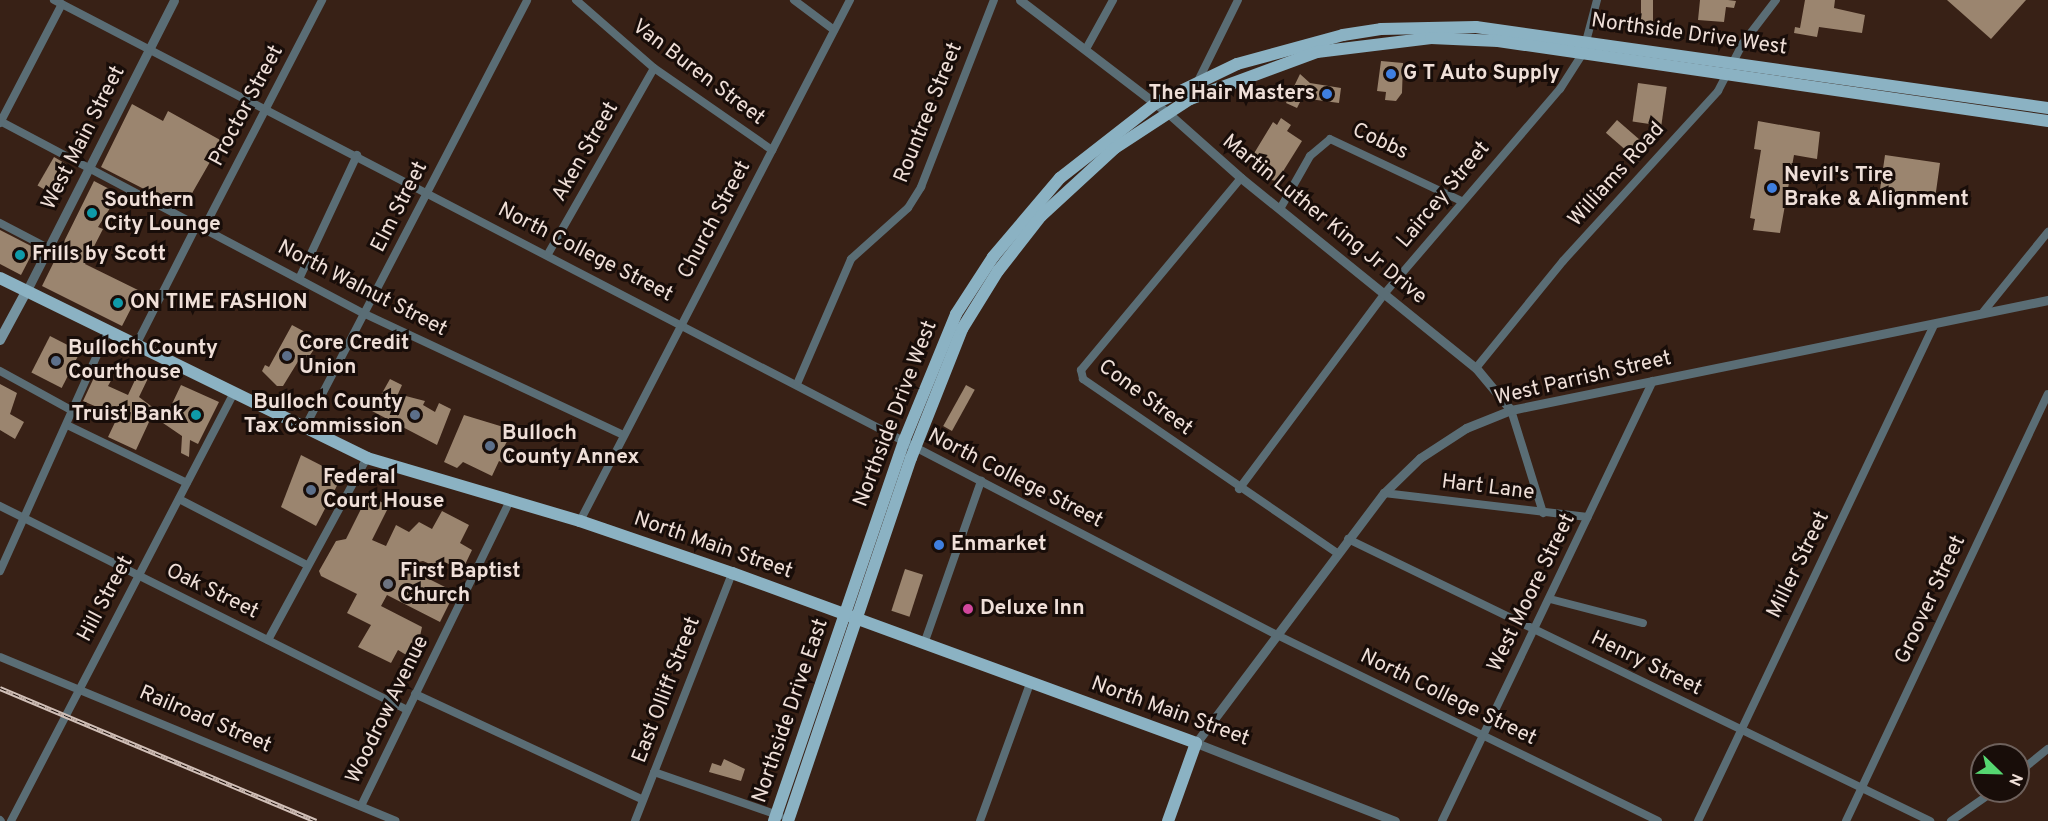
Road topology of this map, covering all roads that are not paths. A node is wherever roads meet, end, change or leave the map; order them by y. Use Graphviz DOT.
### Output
graph roads {
  1 [pos="174,0"];
  2 [pos="322,0"];
  3 [pos="527,0"];
  4 [pos="576,0"];
  5 [pos="794,0"];
  6 [pos="850,0"];
  7 [pos="994,0"];
  8 [pos="1020,0"];
  9 [pos="1113,0"];
  10 [pos="1238,0"];
  11 [pos="1597,0"];
  12 [pos="1776,0"];
  13 [pos="58,2"];
  14 [pos="834,30"];
  15 [pos="1588,40"];
  16 [pos="150,48"];
  17 [pos="1086,49"];
  18 [pos="1583,53"];
  19 [pos="1734,62"];
  20 [pos="654,68"];
  21 [pos="1728,75"];
  22 [pos="1198,81"];
  23 [pos="1156,103"];
  24 [pos="267,107"];
  25 [pos="2048,108"];
  26 [pos="1168,113"];
  27 [pos="2048,121"];
  28 [pos="0,122"];
  29 [pos="772,150"];
  30 [pos="357,155"];
  31 [pos="87,169"];
  32 [pos="1240,178"];
  33 [pos="428,192"];
  34 [pos="1461,201"];
  35 [pos="1280,209"];
  36 [pos="0,223"];
  37 [pos="200,227"];
  38 [pos="2048,232"];
  39 [pos="48,248"];
  40 [pos="548,254"];
  41 [pos="0,278"];
  42 [pos="299,279"];
  43 [pos="26,292"];
  44 [pos="1385,293"];
  45 [pos="2048,300"];
  46 [pos="1984,311"];
  47 [pos="365,314"];
  48 [pos="681,323"];
  49 [pos="1934,325"];
  50 [pos="108,331"];
  51 [pos="0,340"];
  52 [pos="136,345"];
  53 [pos="1476,368"];
  54 [pos="0,371"];
  55 [pos="1653,381"];
  56 [pos="797,384"];
  57 [pos="233,394"];
  58 [pos="2048,394"];
  59 [pos="71,410"];
  60 [pos="1511,410"];
  61 [pos="67,425"];
  62 [pos="304,429"];
  63 [pos="624,435"];
  64 [pos="909,444"];
  65 [pos="367,458"];
  66 [pos="981,481"];
  67 [pos="188,483"];
  68 [pos="1239,489"];
  69 [pos="1384,493"];
  70 [pos="179,499"];
  71 [pos="510,500"];
  72 [pos="0,506"];
  73 [pos="1543,513"];
  74 [pos="1588,517"];
  75 [pos="24,518"];
  76 [pos="580,521"];
  77 [pos="1348,539"];
  78 [pos="1337,554"];
  79 [pos="308,565"];
  80 [pos="0,570"];
  81 [pos="732,573"];
  82 [pos="138,576"];
  83 [pos="1550,599"];
  84 [pos="850,615"];
  85 [pos="1643,623"];
  86 [pos="1534,629"];
  87 [pos="1275,634"];
  88 [pos="268,640"];
  89 [pos="925,641"];
  90 [pos="0,657"];
  91 [pos="1030,681"];
  92 [pos="80,688"];
  93 [pos="415,694"];
  94 [pos="407,710"];
  95 [pos="1740,731"];
  96 [pos="1483,735"];
  97 [pos="1196,743"];
  98 [pos="2048,749"];
  99 [pos="2030,763"];
  100 [pos="654,772"];
  101 [pos="1863,788"];
  102 [pos="643,800"];
  103 [pos="1977,803"];
  104 [pos="361,806"];
  105 [pos="775,818"];
  106 [pos="789,820"];
  107 [pos="11,821"];
  108 [pos="395,821"];
  109 [pos="635,821"];
  110 [pos="980,821"];
  111 [pos="1168,821"];
  112 [pos="1395,821"];
  113 [pos="1442,821"];
  114 [pos="1658,821"];
  115 [pos="1698,821"];
  116 [pos="1846,821"];
  117 [pos="1930,821"];
  118 [pos="1951,821"];
  1 -- 16 [label="street, West Main Street"];
  2 -- 24 [label="street, Proctor Street"];
  3 -- 33 [label="street, Elm Street"];
  4 -- 20 [label="street, Van Buren Street"];
  5 -- 14 [label="street"];
  6 -- 14 [label="street, Church Street"];
  7 -- 56 [label="street, Rountree Street"];
  8 -- 17 [label="street, Martin Luther King Jr Drive"];
  9 -- 17 [label="street"];
  10 -- 22 [label="street"];
  11 -- 15 [label="street, Laircey Street"];
  12 -- 19 [label="street, Williams Road"];
  13 -- 16 [label="street, North College Street"];
  13 -- 28 [label="street"];
  14 -- 29 [label="street, Church Street"];
  15 -- 18 [label="street, Laircey Street"];
  15 -- 19 [label="main road, Northside Drive West"];
  15 -- 22 [label="main road, Northside Drive West"];
  16 -- 24 [label="street, North College Street"];
  16 -- 31 [label="street, West Main Street"];
  17 -- 23 [label="street, Martin Luther King Jr Drive"];
  18 -- 21 [label="main road, Northside Drive West"];
  18 -- 26 [label="main road, Northside Drive West"];
  18 -- 34 [label="street, Laircey Street"];
  19 -- 21 [label="street, Williams Road"];
  19 -- 25 [label="main road, Northside Drive West"];
  20 -- 29 [label="street, Van Buren Street"];
  20 -- 40 [label="street, Aken Street"];
  21 -- 27 [label="main road, Northside Drive West"];
  21 -- 53 [label="street, Williams Road"];
  22 -- 23 [label="main road, Northside Drive West"];
  23 -- 26 [label="street, Martin Luther King Jr Drive"];
  23 -- 64 [label="main road, Northside Drive West"];
  24 -- 30 [label="street, North College Street"];
  24 -- 37 [label="street, Proctor Street"];
  26 -- 32 [label="street, Martin Luther King Jr Drive"];
  26 -- 64 [label="main road, Northside Drive West"];
  28 -- 31 [label="street, North Walnut Street"];
  29 -- 48 [label="street, Church Street"];
  30 -- 33 [label="street, North College Street"];
  30 -- 42 [label="street"];
  31 -- 37 [label="street, North Walnut Street"];
  31 -- 39 [label="street, West Main Street"];
  32 -- 35 [label="street, Martin Luther King Jr Drive"];
  32 -- 68 [label="street, Cone Street"];
  33 -- 40 [label="street, North College Street"];
  33 -- 47 [label="street, Elm Street"];
  34 -- 35 [label="street, Cobbs"];
  34 -- 44 [label="street, Laircey Street"];
  35 -- 44 [label="street, Martin Luther King Jr Drive"];
  36 -- 39 [label="street"];
  37 -- 42 [label="street, North Walnut Street"];
  37 -- 52 [label="street, Proctor Street"];
  38 -- 46 [label="street"];
  39 -- 43 [label="street, West Main Street"];
  40 -- 48 [label="street, North College Street"];
  41 -- 43 [label="main road, North Main Street"];
  42 -- 47 [label="street, North Walnut Street"];
  43 -- 50 [label="main road, North Main Street"];
  43 -- 51 [label="main road"];
  44 -- 53 [label="street, Martin Luther King Jr Drive"];
  44 -- 68 [label="street, Laircey Street"];
  45 -- 46 [label="street, West Parrish Street"];
  46 -- 49 [label="street, West Parrish Street"];
  47 -- 62 [label="street, Elm Street"];
  47 -- 63 [label="street, North Walnut Street"];
  48 -- 56 [label="street, North College Street"];
  48 -- 63 [label="street, Church Street"];
  49 -- 55 [label="street, West Parrish Street"];
  49 -- 95 [label="street, Miller Street"];
  50 -- 52 [label="main road, North Main Street"];
  50 -- 59 [label="street"];
  52 -- 57 [label="main road, North Main Street"];
  53 -- 60 [label="street, Martin Luther King Jr Drive"];
  54 -- 59 [label="street"];
  55 -- 60 [label="street, West Parrish Street"];
  55 -- 74 [label="street, West Moore Street"];
  56 -- 64 [label="street, North College Street"];
  57 -- 62 [label="main road, North Main Street"];
  57 -- 67 [label="street, Hill Street"];
  58 -- 101 [label="street, Groover Street"];
  59 -- 61 [label="street"];
  60 -- 69 [label="street, West Parrish Street"];
  60 -- 73 [label="street, Martin Luther King Jr Drive"];
  61 -- 67 [label="street"];
  61 -- 75 [label="street"];
  62 -- 65 [label="main road, North Main Street"];
  63 -- 76 [label="street, Church Street"];
  64 -- 66 [label="street, North College Street"];
  64 -- 84 [label="main road, Northside Drive West"];
  65 -- 71 [label="main road, North Main Street"];
  65 -- 79 [label="street"];
  66 -- 87 [label="street, North College Street"];
  66 -- 89 [label="street"];
  67 -- 70 [label="street, Hill Street"];
  68 -- 78 [label="street, Cone Street"];
  69 -- 73 [label="street, Hart Lane"];
  69 -- 77 [label="street, West Parrish Street"];
  70 -- 79 [label="street"];
  70 -- 82 [label="street, Hill Street"];
  71 -- 76 [label="main road, North Main Street"];
  71 -- 93 [label="street, Woodrow Avenue"];
  72 -- 75 [label="street, Oak Street"];
  73 -- 74 [label="street, Hart Lane"];
  74 -- 83 [label="street, West Moore Street"];
  75 -- 80 [label="street"];
  75 -- 82 [label="street, Oak Street"];
  76 -- 81 [label="main road, North Main Street"];
  77 -- 78 [label="street, West Parrish Street"];
  77 -- 86 [label="street, Henry Street"];
  78 -- 87 [label="street, West Parrish Street"];
  79 -- 88 [label="street"];
  81 -- 84 [label="main road, North Main Street"];
  81 -- 100 [label="street, East Olliff Street"];
  82 -- 88 [label="street, Oak Street"];
  82 -- 92 [label="street, Hill Street"];
  83 -- 85 [label="street"];
  83 -- 86 [label="street, West Moore Street"];
  84 -- 89 [label="main road, North Main Street"];
  84 -- 105 [label="main road, Northside Drive East"];
  84 -- 106 [label="main road, Northside Drive East"];
  86 -- 95 [label="street, Henry Street"];
  86 -- 96 [label="street, West Moore Street"];
  87 -- 96 [label="street, North College Street"];
  87 -- 97 [label="street, West Parrish Street"];
  88 -- 94 [label="street, Oak Street"];
  89 -- 91 [label="main road, North Main Street"];
  90 -- 92 [label="street, Railroad Street"];
  91 -- 97 [label="main road, North Main Street"];
  91 -- 110 [label="street"];
  92 -- 104 [label="street, Railroad Street"];
  92 -- 107 [label="street, Hill Street"];
  93 -- 94 [label="street, Woodrow Avenue"];
  93 -- 102 [label="street"];
  94 -- 104 [label="street, Woodrow Avenue"];
  95 -- 101 [label="street, Henry Street"];
  95 -- 115 [label="street, Miller Street"];
  96 -- 113 [label="street, West Moore Street"];
  96 -- 114 [label="street, North College Street"];
  97 -- 111 [label="main road"];
  97 -- 112 [label="street, North Main Street"];
  98 -- 99 [label="street"];
  100 -- 102 [label="street, East Olliff Street"];
  100 -- 105 [label="street"];
  101 -- 116 [label="street, Groover Street"];
  101 -- 117 [label="street, Henry Street"];
  102 -- 109 [label="street, East Olliff Street"];
  103 -- 118 [label="street"];
  104 -- 108 [label="street, Railroad Street"];
  105 -- 106 [label="street"];
}
